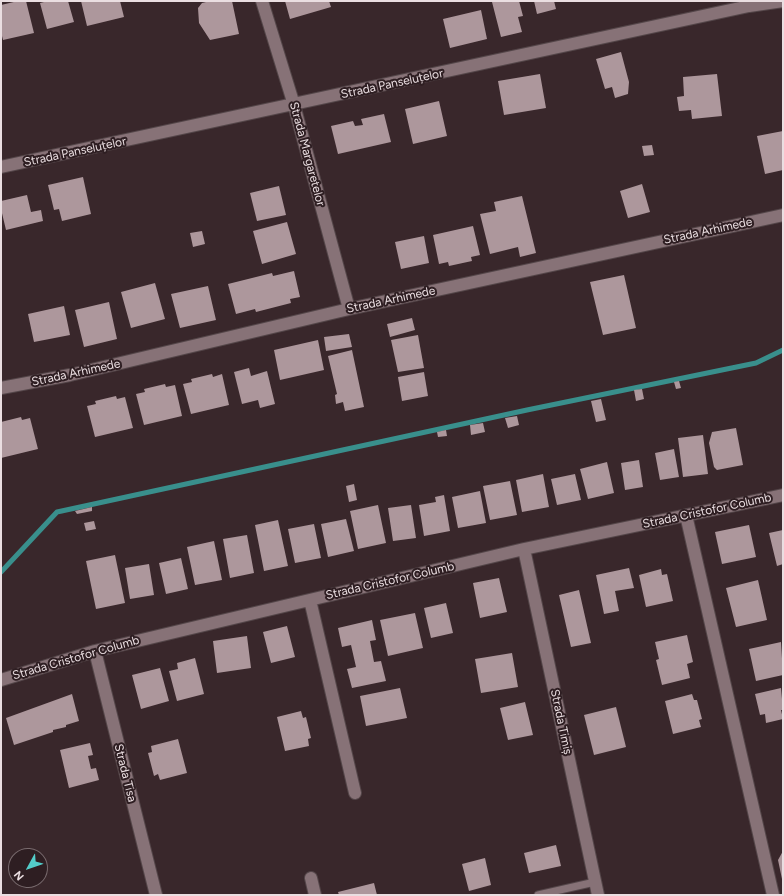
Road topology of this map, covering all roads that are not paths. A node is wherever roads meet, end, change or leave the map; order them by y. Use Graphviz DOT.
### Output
graph roads {
  1 [pos="262,1"];
  2 [pos="783,1"];
  3 [pos="294,105"];
  4 [pos="1,167"];
  5 [pos="783,215"];
  6 [pos="349,308"];
  7 [pos="1,388"];
  8 [pos="783,495"];
  9 [pos="686,516"];
  10 [pos="524,549"];
  11 [pos="310,600"];
  12 [pos="95,651"];
  13 [pos="1,680"];
  14 [pos="355,793"];
  15 [pos="311,878"];
  16 [pos="595,882"];
  17 [pos="156,895"];
  18 [pos="315,895"];
  19 [pos="538,895"];
  20 [pos="598,895"];
  21 [pos="773,895"];
  1 -- 3 [label="street, Strada Margaretelor"];
  2 -- 3 [label="street, Strada Panseluțelor"];
  3 -- 4 [label="street, Strada Panseluțelor"];
  3 -- 6 [label="street, Strada Margaretelor"];
  5 -- 6 [label="street, Strada Arhimede"];
  6 -- 7 [label="street, Strada Arhimede"];
  8 -- 9 [label="street, Strada Cristofor Columb"];
  9 -- 10 [label="street, Strada Cristofor Columb"];
  9 -- 21 [label="street"];
  10 -- 11 [label="street, Strada Cristofor Columb"];
  10 -- 16 [label="street, Strada Timiș"];
  11 -- 12 [label="street, Strada Cristofor Columb"];
  11 -- 14 [label="street"];
  12 -- 13 [label="street, Strada Cristofor Columb"];
  12 -- 17 [label="street, Strada Tisa"];
  15 -- 18 [label="street"];
  16 -- 19 [label="lane"];
  16 -- 20 [label="street, Strada Timiș"];
}
